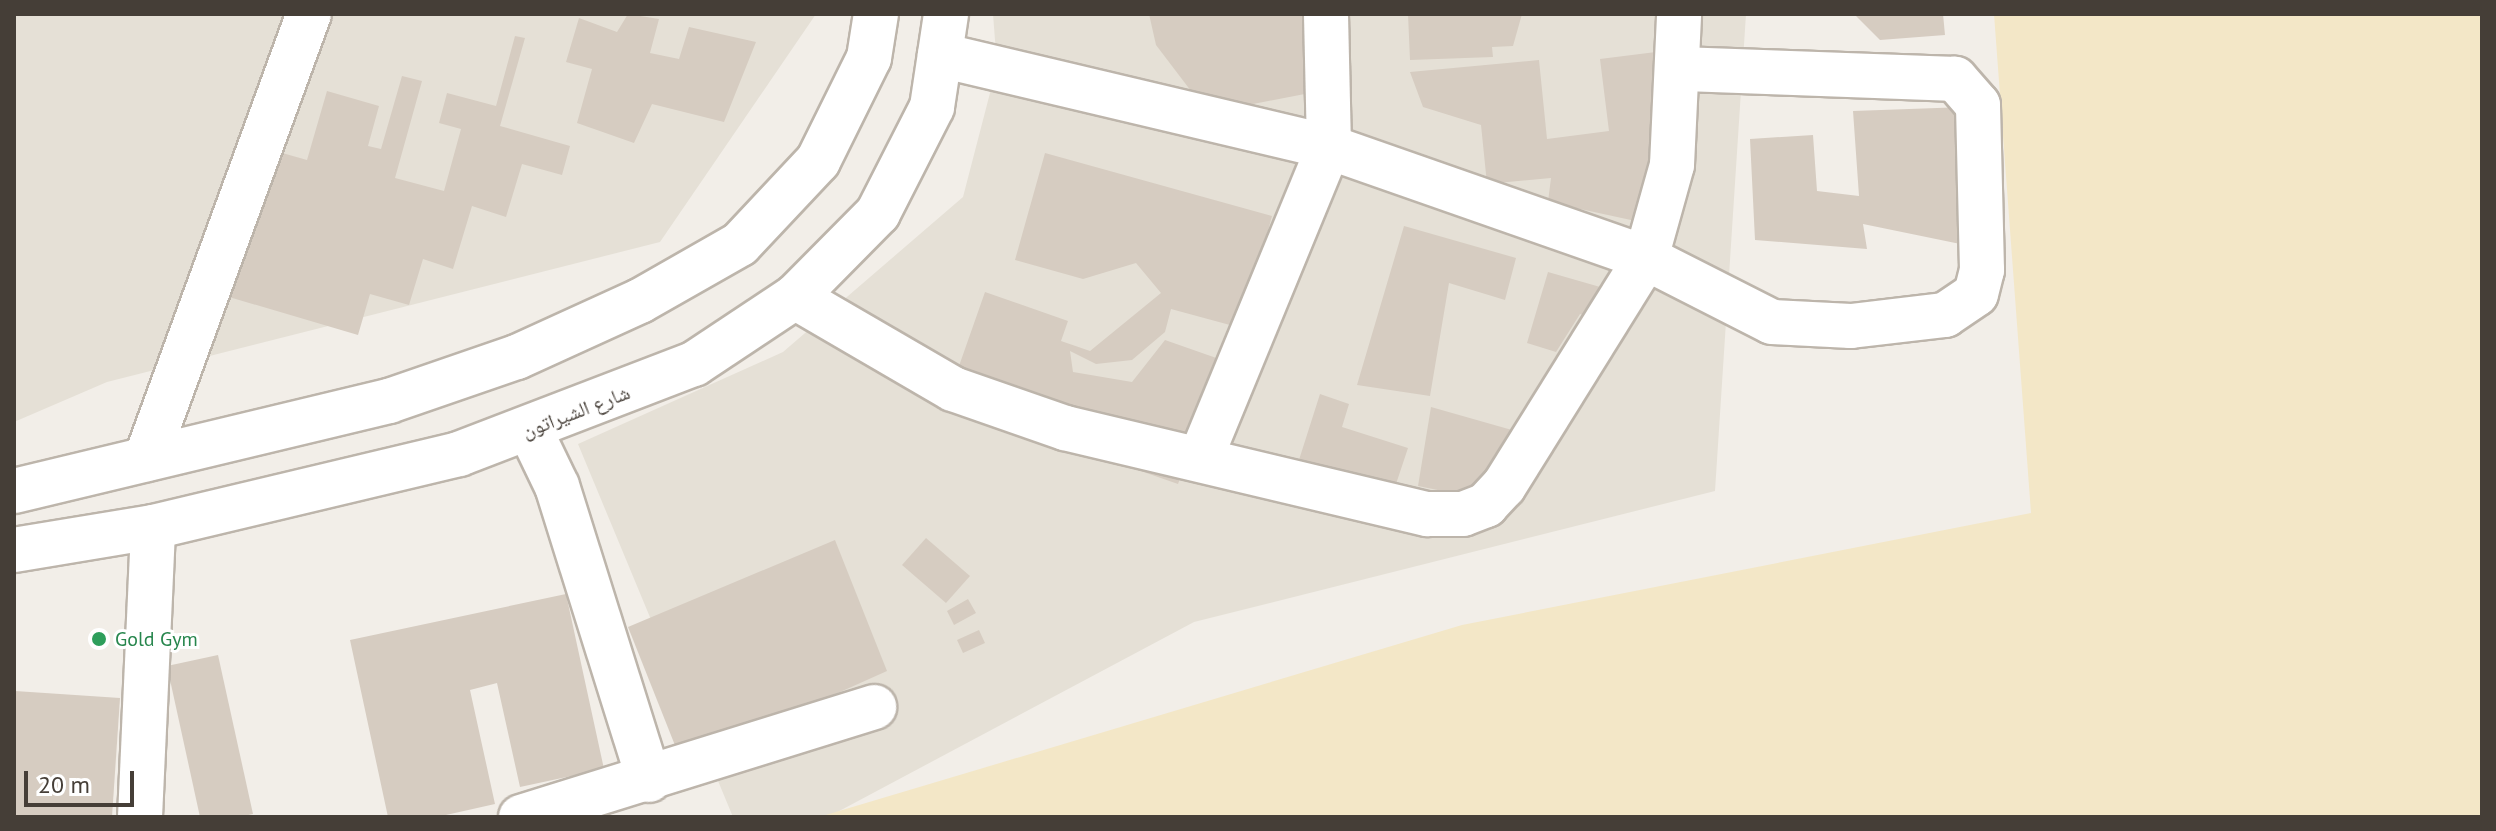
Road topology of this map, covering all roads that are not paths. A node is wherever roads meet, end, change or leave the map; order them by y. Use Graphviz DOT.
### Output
graph roads {
  1 [pos="309,14"];
  2 [pos="876,14"];
  3 [pos="1326,14"];
  4 [pos="1679,14"];
  5 [pos="943,35"];
  6 [pos="1680,69"];
  7 [pos="1329,147"];
  8 [pos="1646,258"];
  9 [pos="795,297"];
  10 [pos="530,430"];
  11 [pos="1201,457"];
  12 [pos="146,459"];
  13 [pos="14,491"];
  14 [pos="153,527"];
  15 [pos="14,550"];
  16 [pos="874,707"];
  17 [pos="649,780"];
  18 [pos="140,817"];
  19 [pos="521,817"];
  1 -- 12 [label="street"];
  2 -- 12 [label="street"];
  3 -- 7 [label="street"];
  4 -- 6 [label="street"];
  5 -- 7 [label="street"];
  5 -- 9 [label="street, شارع الشيراتون"];
  6 -- 8 [label="street"];
  6 -- 8 [label="street"];
  7 -- 8 [label="street"];
  7 -- 11 [label="street"];
  8 -- 11 [label="street"];
  9 -- 10 [label="street, شارع الشيراتون"];
  9 -- 11 [label="street"];
  10 -- 14 [label="street, شارع الشيراتون"];
  10 -- 17 [label="street"];
  12 -- 13 [label="street"];
  14 -- 15 [label="street, شارع الشيراتون"];
  14 -- 18 [label="street"];
  16 -- 17 [label="street"];
  17 -- 19 [label="street"];
}
